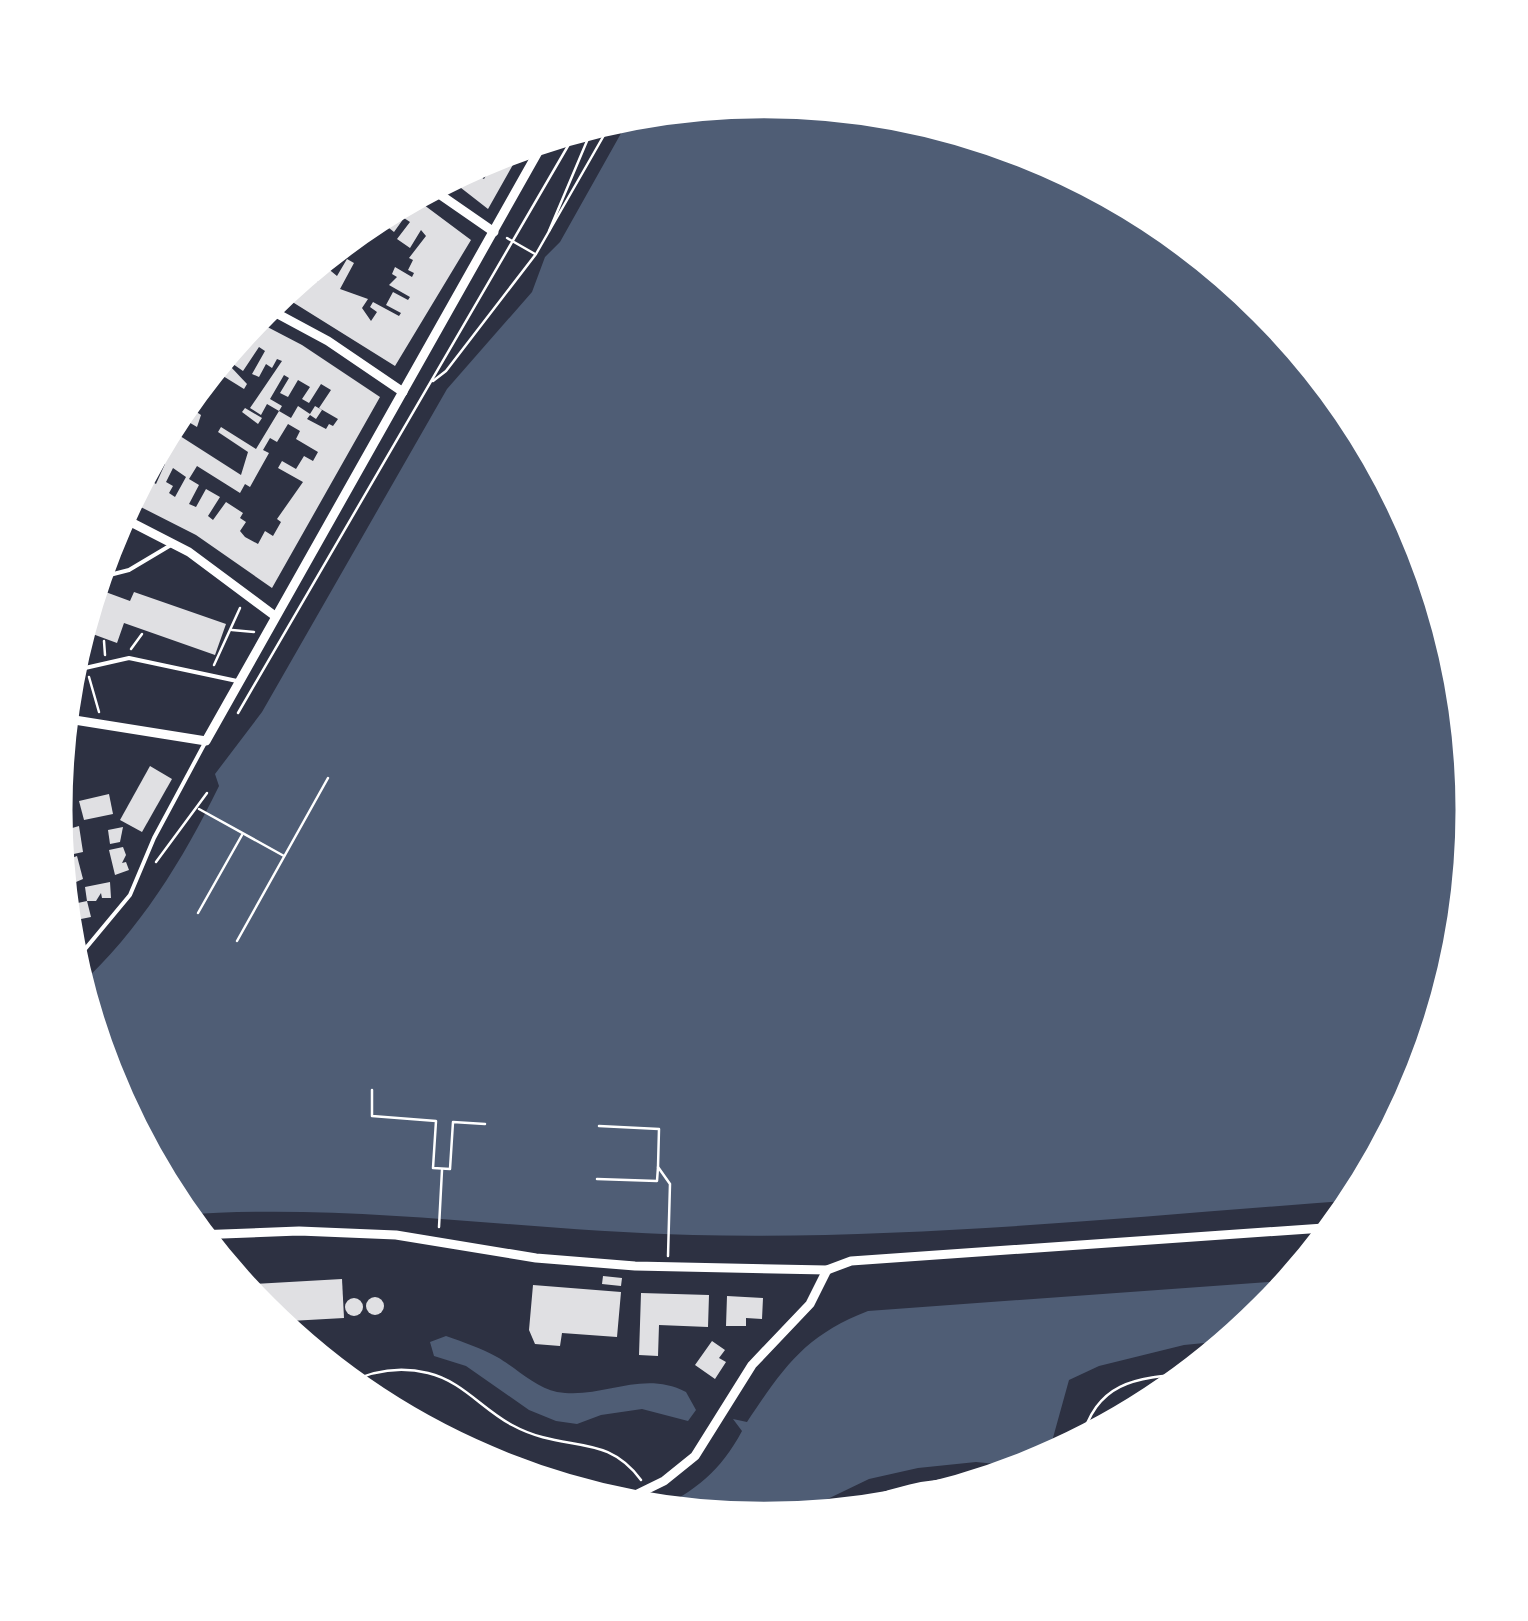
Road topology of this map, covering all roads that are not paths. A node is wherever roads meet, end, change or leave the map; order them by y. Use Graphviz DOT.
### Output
graph roads {
  1 [pos="537,154"];
  2 [pos="442,196"];
  3 [pos="494,232"];
  4 [pos="278,315"];
  5 [pos="403,392"];
  6 [pos="133,523"];
  7 [pos="173,544"];
  8 [pos="112,574"];
  9 [pos="275,616"];
  10 [pos="85,668"];
  11 [pos="238,681"];
  12 [pos="76,720"];
  13 [pos="206,741"];
  14 [pos="84,951"];
  15 [pos="1318,1228"];
  16 [pos="213,1233"];
  17 [pos="827,1270"];
  18 [pos="644,1494"];
  1 -- 3 [label="street"];
  2 -- 3 [label="street"];
  3 -- 5 [label="street"];
  4 -- 5 [label="street"];
  5 -- 9 [label="street"];
  6 -- 7 [label="street"];
  7 -- 8 [label="lane"];
  7 -- 9 [label="street"];
  9 -- 11 [label="street"];
  10 -- 11 [label="lane"];
  11 -- 13 [label="street"];
  12 -- 13 [label="street"];
  13 -- 14 [label="lane"];
  15 -- 17 [label="street"];
  16 -- 17 [label="street"];
  17 -- 18 [label="street"];
}
